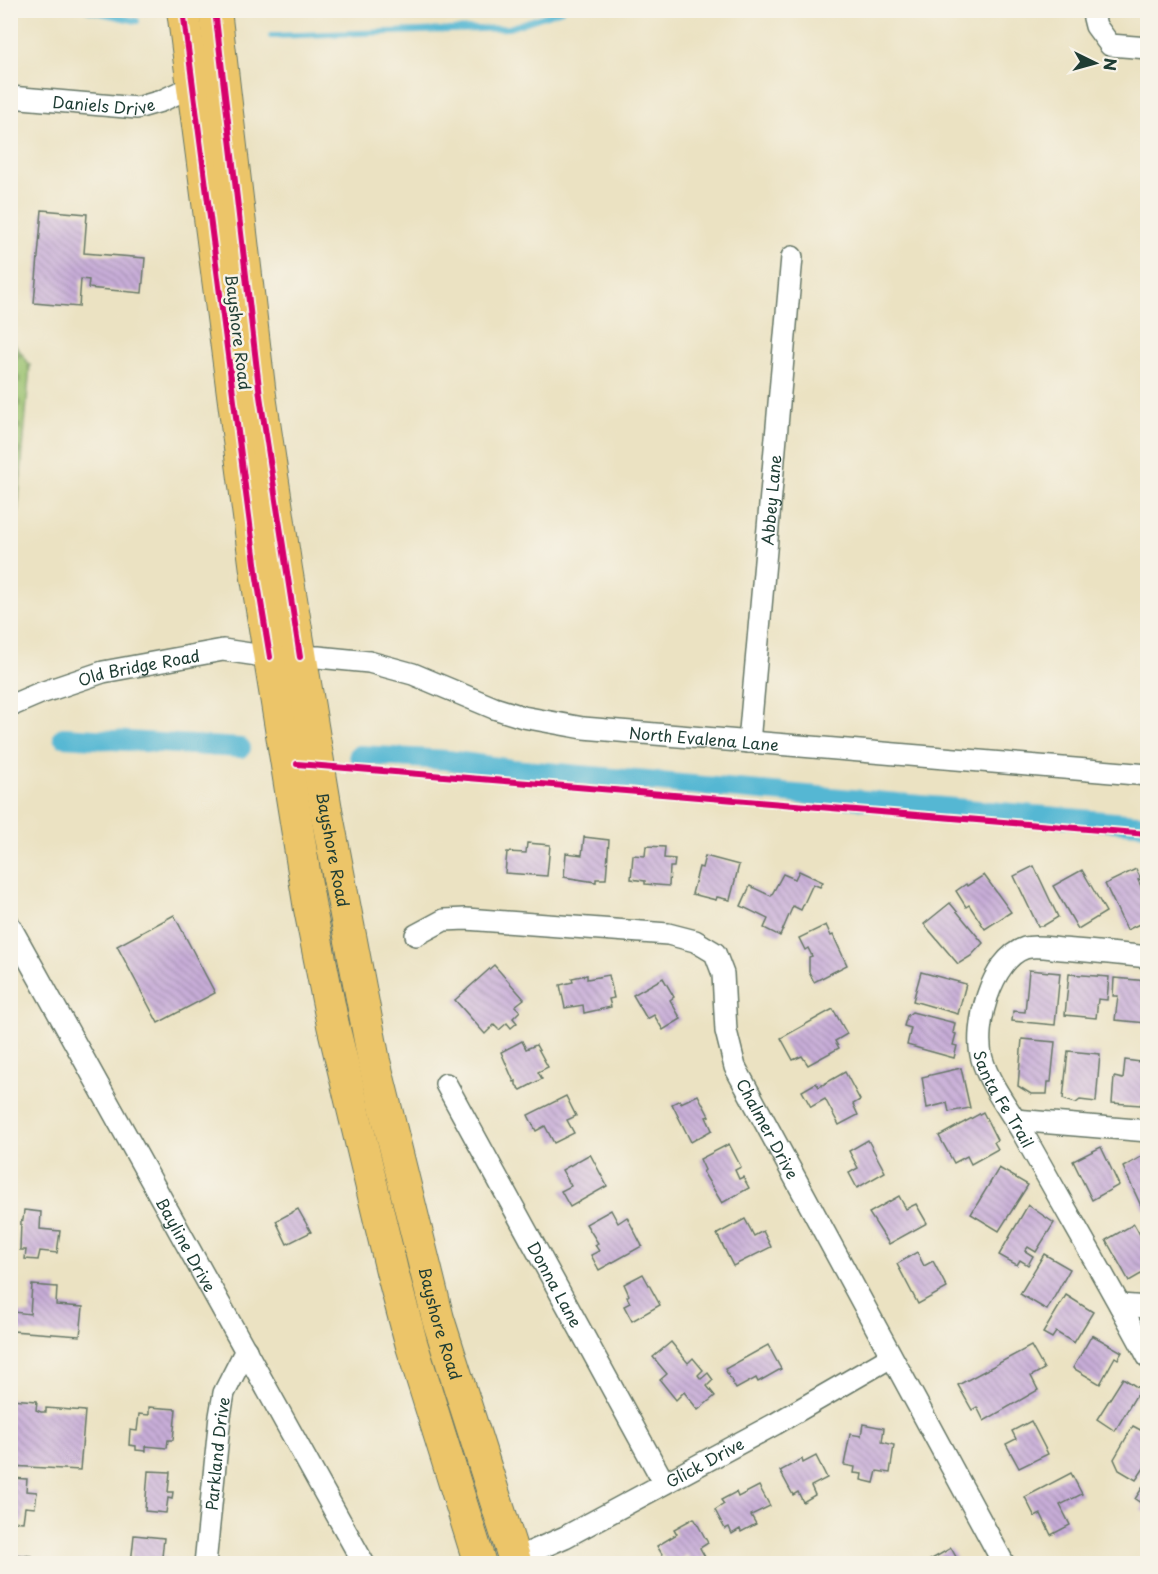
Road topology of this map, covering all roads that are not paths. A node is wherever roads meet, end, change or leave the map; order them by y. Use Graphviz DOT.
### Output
graph roads {
  1 [pos="183,10"];
  2 [pos="215,10"];
  3 [pos="1092,10"];
  4 [pos="1148,48"];
  5 [pos="193,86"];
  6 [pos="10,97"];
  7 [pos="792,257"];
  8 [pos="285,657"];
  9 [pos="10,706"];
  10 [pos="749,742"];
  11 [pos="1148,775"];
  12 [pos="12,933"];
  13 [pos="416,935"];
  14 [pos="1148,957"];
  15 [pos="446,1084"];
  16 [pos="1016,1120"];
  17 [pos="1148,1131"];
  18 [pos="1120,1305"];
  19 [pos="1148,1307"];
  20 [pos="246,1350"];
  21 [pos="891,1357"];
  22 [pos="1148,1357"];
  23 [pos="664,1483"];
  24 [pos="515,1561"];
  25 [pos="205,1563"];
  26 [pos="364,1563"];
  27 [pos="480,1563"];
  28 [pos="1004,1563"];
  1 -- 5 [label="main road, Bayshore Road"];
  2 -- 8 [label="main road, Bayshore Road"];
  3 -- 4 [label="street"];
  5 -- 6 [label="street, Daniels Drive"];
  5 -- 8 [label="main road, Bayshore Road"];
  7 -- 10 [label="street, Abbey Lane"];
  8 -- 9 [label="street, Old Bridge Road"];
  8 -- 10 [label="street, North Evalena Lane"];
  8 -- 24 [label="main road, Bayshore Road"];
  8 -- 27 [label="main road, Bayshore Road"];
  10 -- 11 [label="street, North Evalena Lane"];
  12 -- 20 [label="street, Bayline Drive"];
  13 -- 21 [label="street, Chalmer Drive"];
  14 -- 16 [label="street, Santa Fe Trail"];
  15 -- 23 [label="street, Donna Lane"];
  16 -- 17 [label="street"];
  16 -- 18 [label="street, Santa Fe Trail"];
  18 -- 19 [label="street"];
  18 -- 22 [label="street, Santa Fe Trail"];
  20 -- 25 [label="street, Parkland Drive"];
  20 -- 26 [label="street, Bayline Drive"];
  21 -- 23 [label="street, Glick Drive"];
  21 -- 28 [label="street, Chalmer Drive"];
  23 -- 24 [label="street, Glick Drive"];
}
